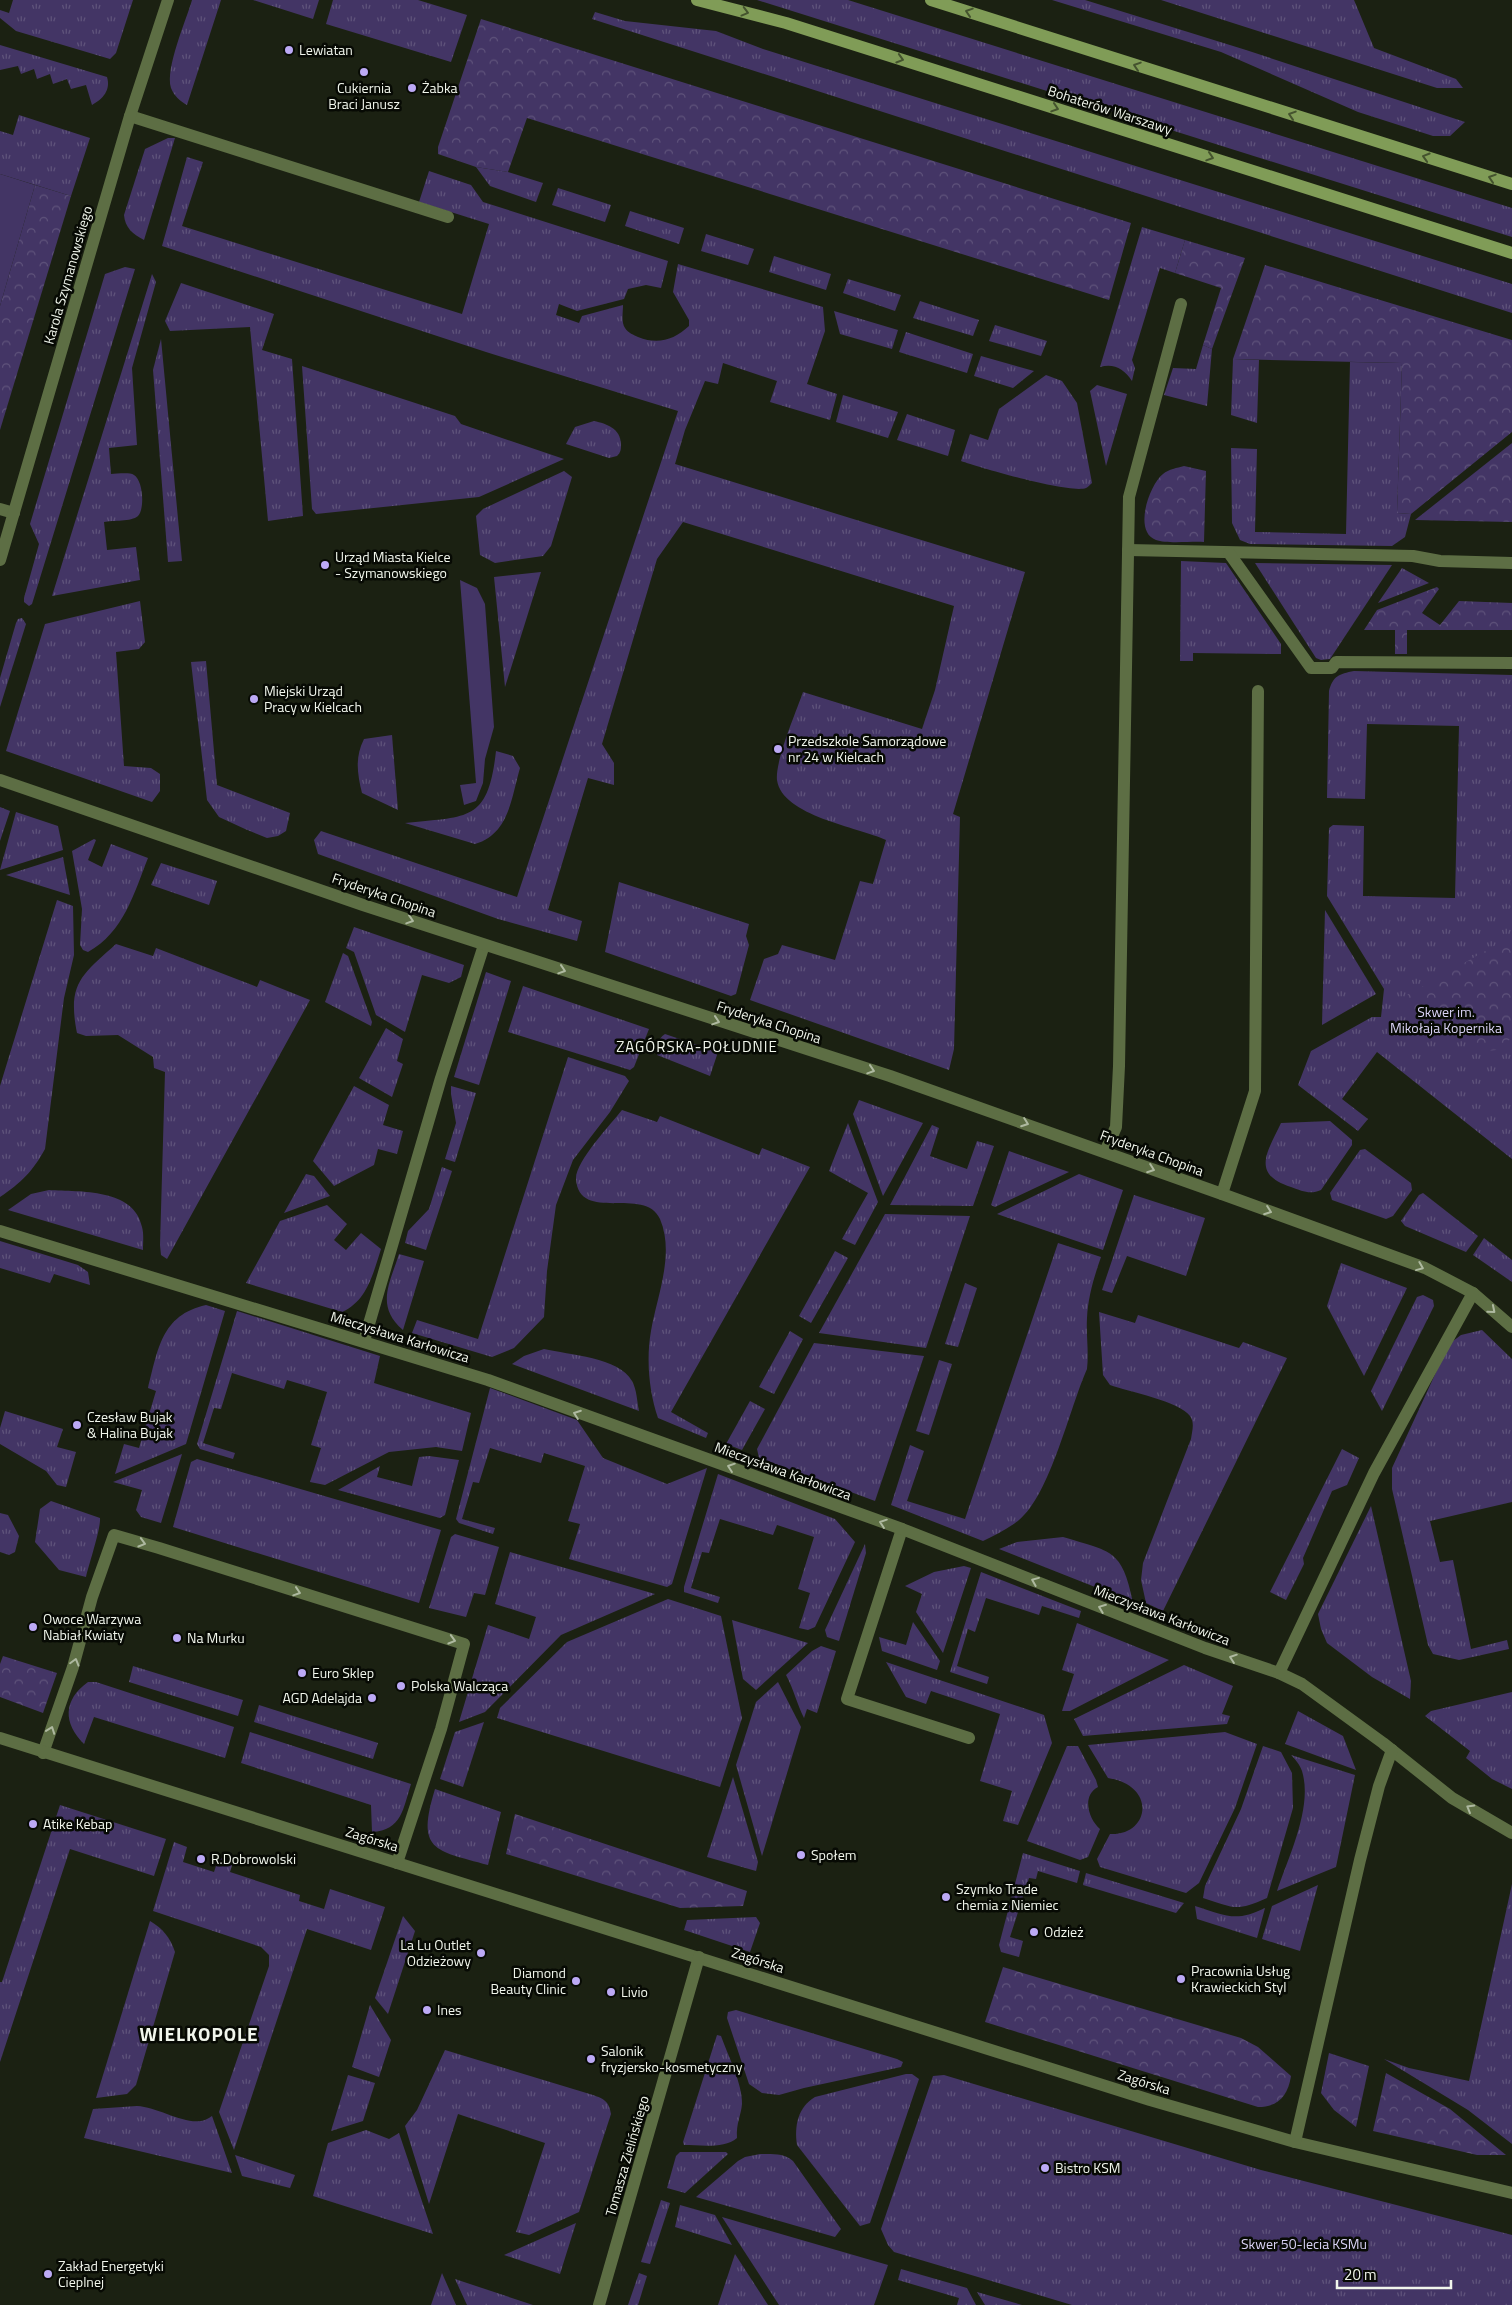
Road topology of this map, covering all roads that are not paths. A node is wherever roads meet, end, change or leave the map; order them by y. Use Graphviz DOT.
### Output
graph roads {
  1 [pos="168,0"];
  2 [pos="698,0"];
  3 [pos="931,0"];
  4 [pos="130,116"];
  5 [pos="1512,184"];
  6 [pos="448,218"];
  7 [pos="1512,253"];
  8 [pos="1181,304"];
  9 [pos="0,509"];
  10 [pos="14,513"];
  11 [pos="1128,550"];
  12 [pos="1229,552"];
  13 [pos="0,560"];
  14 [pos="1512,563"];
  15 [pos="1512,662"];
  16 [pos="1258,691"];
  17 [pos="0,780"];
  18 [pos="484,944"];
  19 [pos="1105,1152"];
  20 [pos="1222,1194"];
  21 [pos="0,1231"];
  22 [pos="1473,1294"];
  23 [pos="1512,1326"];
  24 [pos="364,1341"];
  25 [pos="902,1529"];
  26 [pos="1280,1674"];
  27 [pos="0,1738"];
  28 [pos="969,1738"];
  29 [pos="1392,1750"];
  30 [pos="43,1753"];
  31 [pos="1512,1833"];
  32 [pos="397,1863"];
  33 [pos="699,1957"];
  34 [pos="1295,2142"];
  35 [pos="1512,2193"];
  36 [pos="599,2305"];
  1 -- 4 [label="street, Karola Szymanowskiego"];
  2 -- 7 [label="street, Bohaterów Warszawy, one-way"];
  5 -- 3 [label="street, one-way"];
  4 -- 6 [label="street"];
  4 -- 10 [label="street, Karola Szymanowskiego"];
  8 -- 11 [label="street"];
  9 -- 10 [label="street"];
  10 -- 13 [label="street, Karola Szymanowskiego"];
  11 -- 12 [label="street"];
  11 -- 19 [label="street"];
  12 -- 14 [label="street"];
  12 -- 15 [label="street"];
  16 -- 20 [label="street"];
  17 -- 18 [label="street, Fryderyka Chopina, one-way"];
  18 -- 19 [label="street, Fryderyka Chopina, one-way"];
  18 -- 24 [label="street"];
  19 -- 20 [label="street, Fryderyka Chopina, one-way"];
  20 -- 22 [label="street, Fryderyka Chopina, one-way"];
  21 -- 24 [label="street, Mieczysława Karłowicza"];
  22 -- 23 [label="street, Fryderyka Chopina, one-way"];
  22 -- 26 [label="street"];
  25 -- 24 [label="street, Mieczysława Karłowicza, one-way"];
  26 -- 25 [label="street, Mieczysława Karłowicza, one-way"];
  25 -- 28 [label="street"];
  26 -- 29 [label="street, Mieczysława Karłowicza"];
  27 -- 30 [label="street, Zagórska"];
  31 -- 29 [label="street, Mieczysława Karłowicza, one-way"];
  29 -- 34 [label="street"];
  30 -- 32 [label="street, Zagórska"];
  30 -- 32 [label="street, one-way"];
  32 -- 33 [label="street, Zagórska"];
  33 -- 34 [label="street, Zagórska"];
  33 -- 36 [label="street, Tomasza Zielińskiego"];
  34 -- 35 [label="street, Zagórska"];
}
